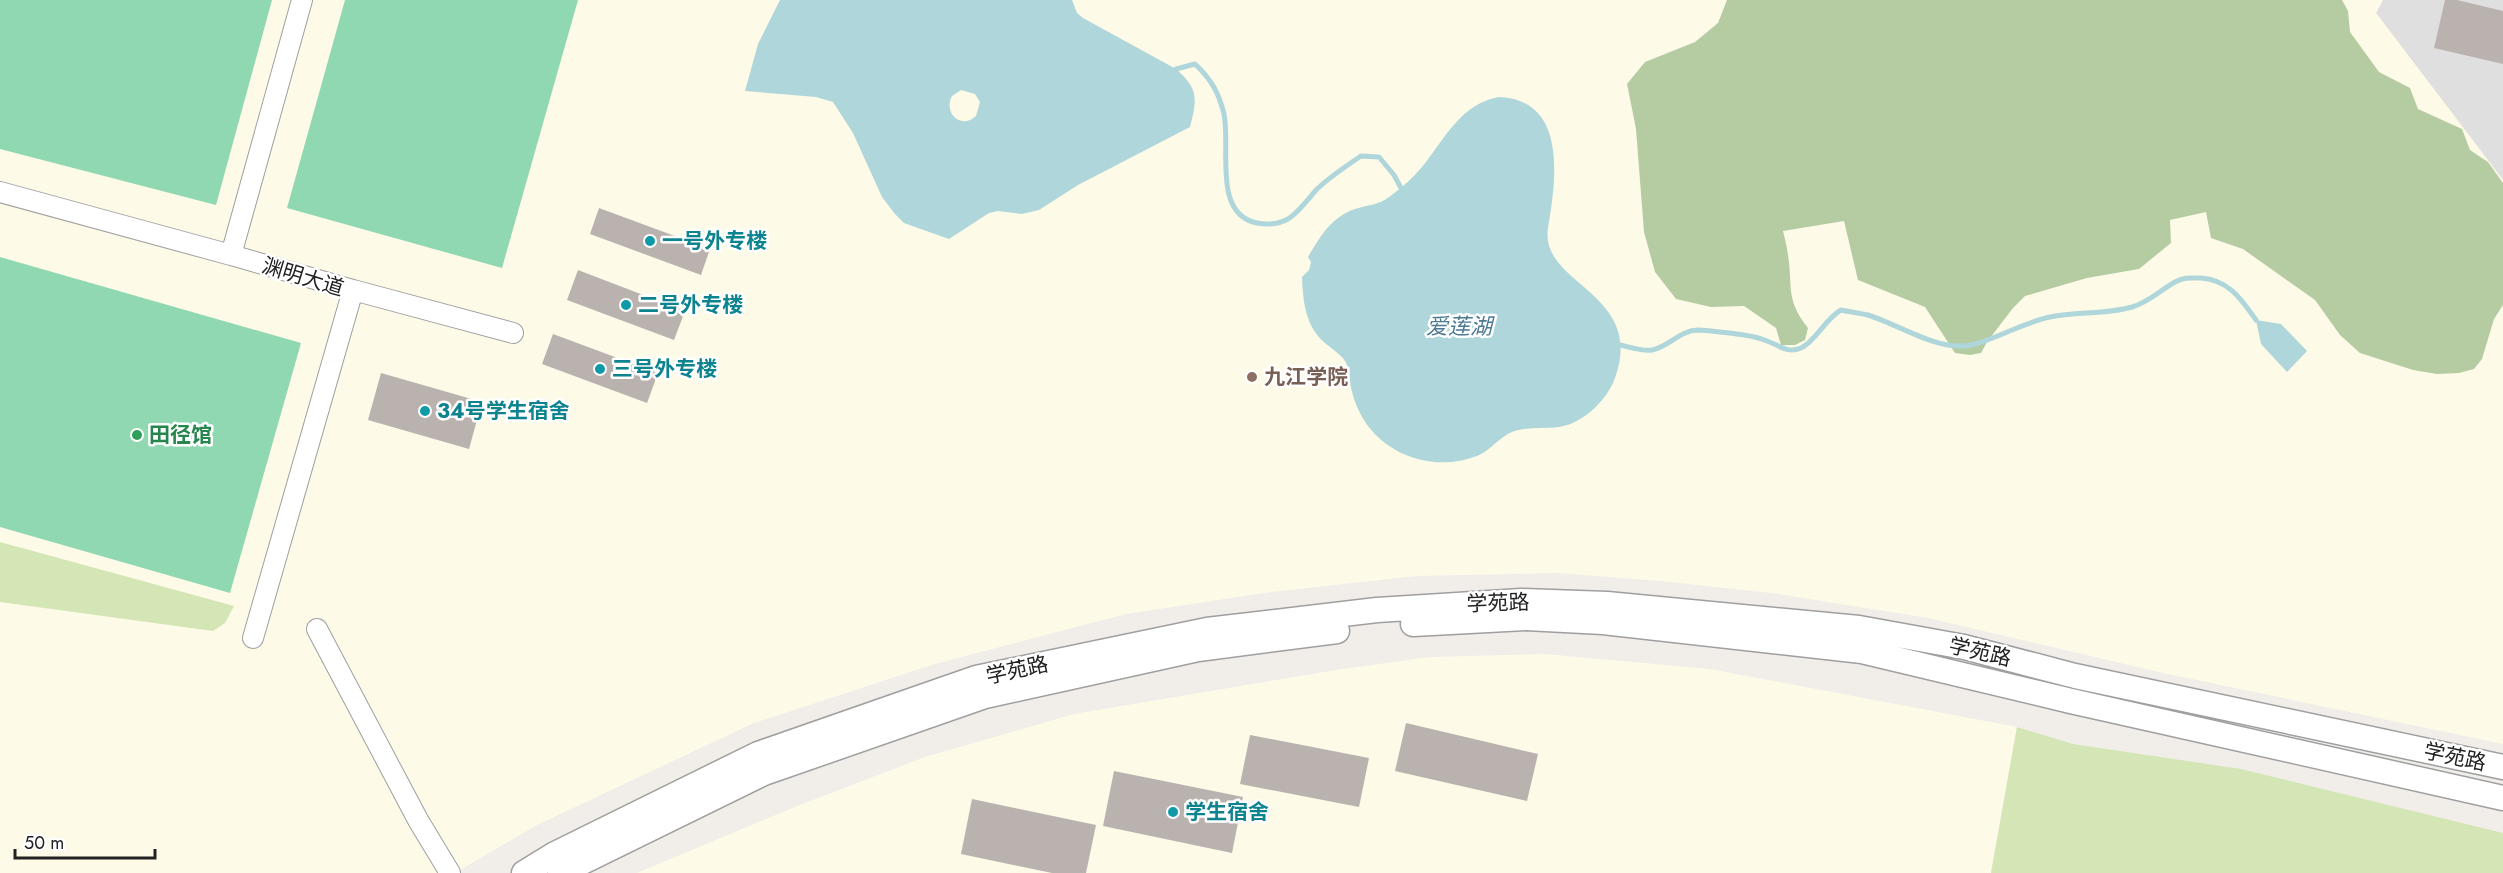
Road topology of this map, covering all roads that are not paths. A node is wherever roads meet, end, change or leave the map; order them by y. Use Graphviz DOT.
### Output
graph roads {
  1 [pos="302,0"];
  2 [pos="0,192"];
  3 [pos="231,255"];
  4 [pos="353,290"];
  5 [pos="513,333"];
  6 [pos="317,629"];
  7 [pos="253,638"];
  8 [pos="2503,767"];
  9 [pos="2503,798"];
  10 [pos="450,873"];
  11 [pos="524,873"];
  12 [pos="560,873"];
  1 -- 3 [label="street"];
  2 -- 3 [label="street, 渊明大道"];
  3 -- 4 [label="street, 渊明大道"];
  4 -- 5 [label="street"];
  4 -- 7 [label="street, 渊明大道"];
  6 -- 10 [label="street"];
  8 -- 11 [label="street, 学苑路"];
  9 -- 12 [label="street, 学苑路"];
}
